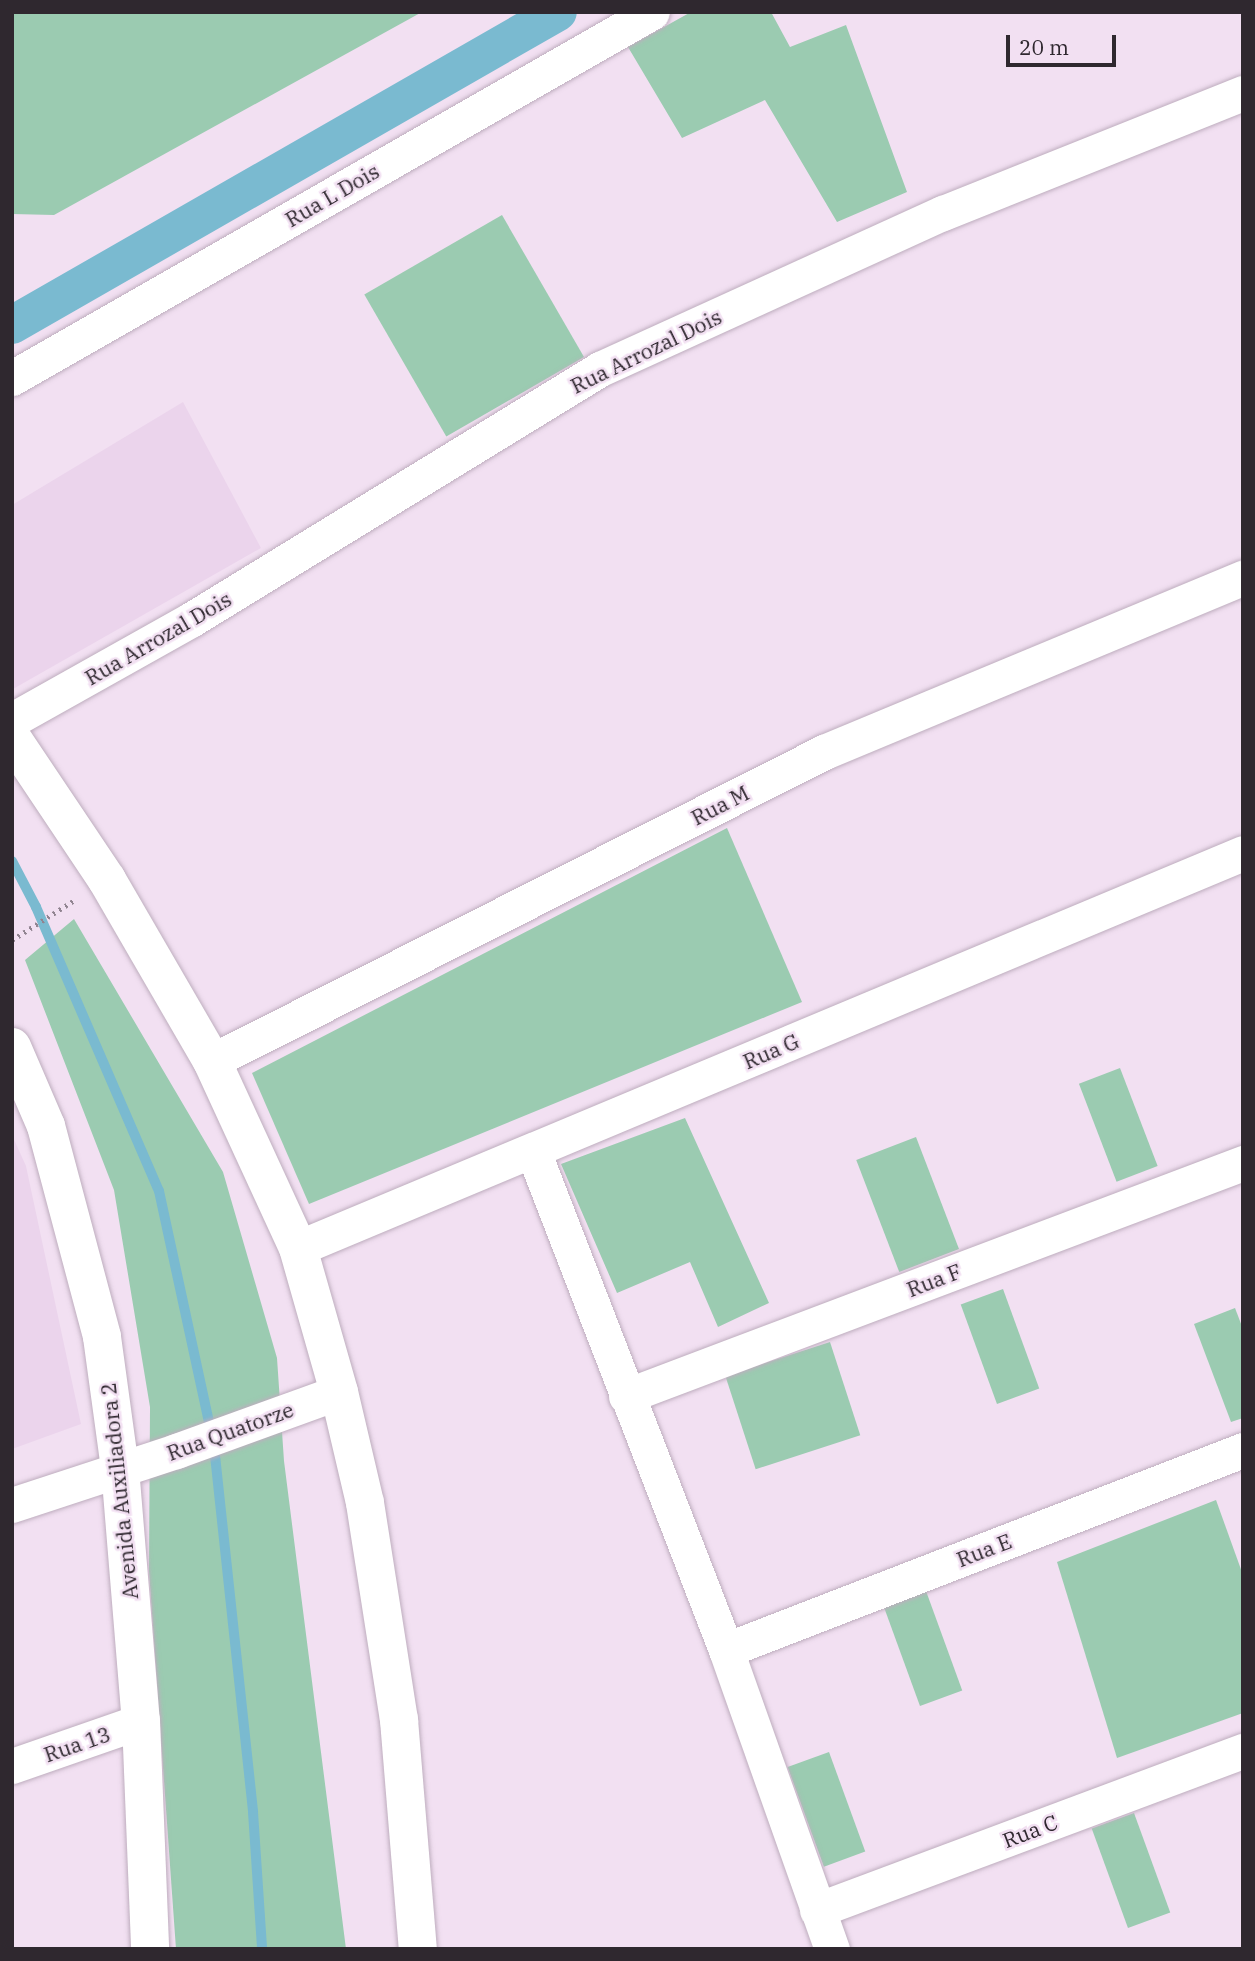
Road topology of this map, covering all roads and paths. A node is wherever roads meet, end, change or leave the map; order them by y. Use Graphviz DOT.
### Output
graph roads {
  1 [pos="652,12"];
  2 [pos="1243,93"];
  3 [pos="12,378"];
  4 [pos="1243,578"];
  5 [pos="12,720"];
  6 [pos="12,738"];
  7 [pos="1243,853"];
  8 [pos="68,904"];
  9 [pos="12,940"];
  10 [pos="12,1047"];
  11 [pos="212,1061"];
  12 [pos="533,1151"];
  13 [pos="1243,1163"];
  14 [pos="298,1248"];
  15 [pos="339,1392"];
  16 [pos="625,1396"];
  17 [pos="1243,1450"];
  18 [pos="120,1468"];
  19 [pos="12,1505"];
  20 [pos="726,1650"];
  21 [pos="141,1721"];
  22 [pos="1243,1751"];
  23 [pos="12,1766"];
  24 [pos="817,1910"];
  25 [pos="149,1949"];
  26 [pos="418,1949"];
  27 [pos="832,1949"];
  1 -- 3 [label="street, Rua L Dois"];
  2 -- 5 [label="street, Rua Arrozal Dois"];
  4 -- 11 [label="street, Rua M"];
  6 -- 11 [label="main road"];
  7 -- 12 [label="street, Rua G"];
  8 -- 9 [label="path"];
  10 -- 18 [label="main road, Avenida Auxiliadora 2"];
  11 -- 14 [label="main road"];
  12 -- 14 [label="street, Rua G"];
  12 -- 16 [label="street"];
  13 -- 16 [label="street, Rua F"];
  14 -- 15 [label="main road"];
  15 -- 18 [label="street, Rua Quatorze"];
  15 -- 26 [label="main road"];
  16 -- 20 [label="street"];
  17 -- 20 [label="street, Rua E"];
  18 -- 19 [label="street, Rua Quatorze"];
  18 -- 21 [label="main road, Avenida Auxiliadora 2"];
  20 -- 24 [label="street"];
  21 -- 23 [label="street, Rua 13"];
  21 -- 25 [label="main road, Avenida Auxiliadora 2"];
  22 -- 24 [label="street, Rua C"];
  24 -- 27 [label="street"];
}
